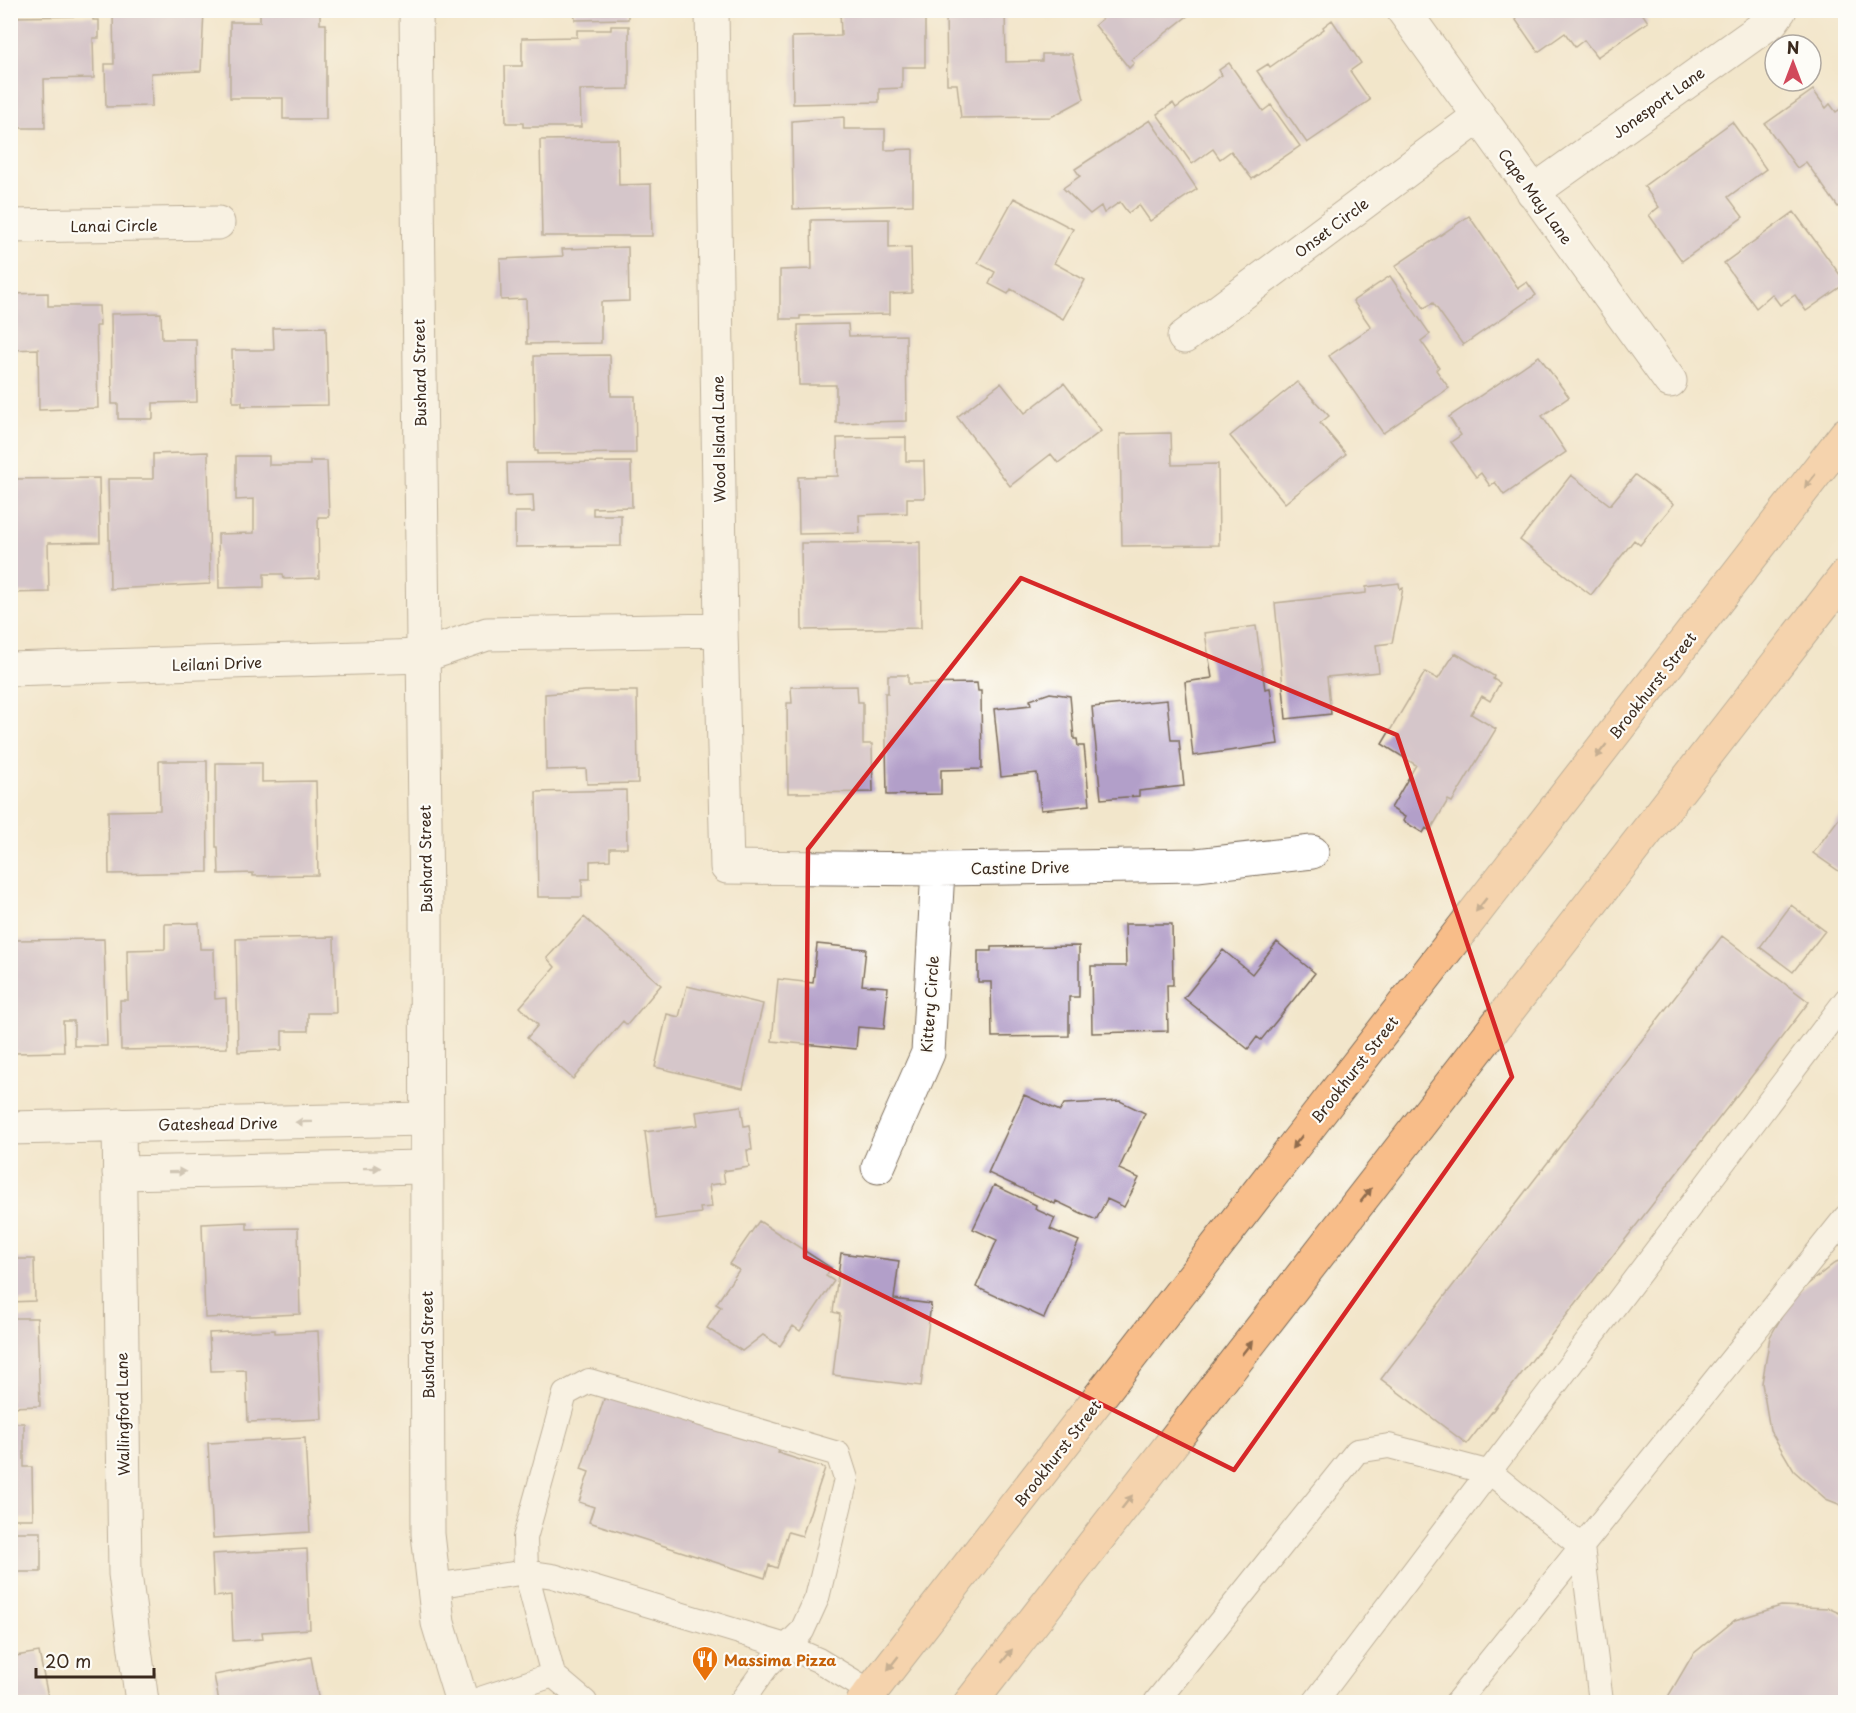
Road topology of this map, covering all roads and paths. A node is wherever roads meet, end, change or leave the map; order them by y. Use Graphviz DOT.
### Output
graph roads {
  1 [pos="416,10"];
  2 [pos="712,10"];
  3 [pos="1403,10"];
  4 [pos="1780,10"];
  5 [pos="1478,117"];
  6 [pos="1533,192"];
  7 [pos="218,223"];
  8 [pos="10,226"];
  9 [pos="1184,337"];
  10 [pos="1670,381"];
  11 [pos="1845,434"];
  12 [pos="1845,575"];
  13 [pos="721,630"];
  14 [pos="423,656"];
  15 [pos="10,669"];
  16 [pos="1312,852"];
  17 [pos="727,867"];
  18 [pos="938,868"];
  19 [pos="1845,1000"];
  20 [pos="425,1119"];
  21 [pos="119,1125"];
  22 [pos="10,1128"];
  23 [pos="425,1167"];
  24 [pos="878,1167"];
  25 [pos="119,1173"];
  26 [pos="1845,1217"];
  27 [pos="1491,1473"];
  28 [pos="1582,1547"];
  29 [pos="526,1572"];
  30 [pos="435,1586"];
  31 [pos="786,1646"];
  32 [pos="553,1676"];
  33 [pos="867,1697"];
  34 [pos="142,1702"];
  35 [pos="462,1702"];
  36 [pos="471,1702"];
  37 [pos="585,1702"];
  38 [pos="741,1702"];
  39 [pos="971,1702"];
  40 [pos="1156,1702"];
  41 [pos="1315,1702"];
  42 [pos="1457,1702"];
  43 [pos="1601,1702"];
  1 -- 14 [label="street, Bushard Street"];
  2 -- 13 [label="street, Wood Island Lane"];
  3 -- 5 [label="street, Cape May Lane"];
  4 -- 6 [label="street, Jonesport Lane"];
  5 -- 6 [label="street, Cape May Lane"];
  5 -- 9 [label="street, Onset Circle"];
  6 -- 10 [label="street, Cape May Lane"];
  7 -- 8 [label="street, Lanai Circle"];
  11 -- 33 [label="main road, Brookhurst Street, one-way"];
  39 -- 12 [label="main road, one-way"];
  13 -- 14 [label="street, Leilani Drive"];
  13 -- 17 [label="street, Wood Island Lane"];
  14 -- 15 [label="street, Leilani Drive"];
  14 -- 20 [label="street, Bushard Street"];
  16 -- 18 [label="street, Castine Drive"];
  17 -- 18 [label="street, Castine Drive"];
  18 -- 24 [label="street, Kittery Circle"];
  19 -- 27 [label="lane"];
  20 -- 21 [label="street, Gateshead Drive, one-way"];
  20 -- 23 [label="street, Bushard Street"];
  21 -- 22 [label="street, Gateshead Drive"];
  21 -- 25 [label="street, Wallingford Lane"];
  25 -- 23 [label="street, one-way"];
  23 -- 30 [label="street, Bushard Street"];
  25 -- 34 [label="street, Wallingford Lane"];
  26 -- 28 [label="lane"];
  27 -- 28 [label="lane"];
  27 -- 40 [label="lane"];
  27 -- 41 [label="lane"];
  28 -- 42 [label="lane"];
  28 -- 43 [label="lane"];
  29 -- 30 [label="lane"];
  29 -- 31 [label="lane"];
  29 -- 31 [label="lane"];
  29 -- 32 [label="lane"];
  30 -- 35 [label="street, Bushard Street"];
  31 -- 33 [label="lane"];
  31 -- 38 [label="lane"];
  32 -- 36 [label="lane"];
  32 -- 37 [label="lane"];
}
